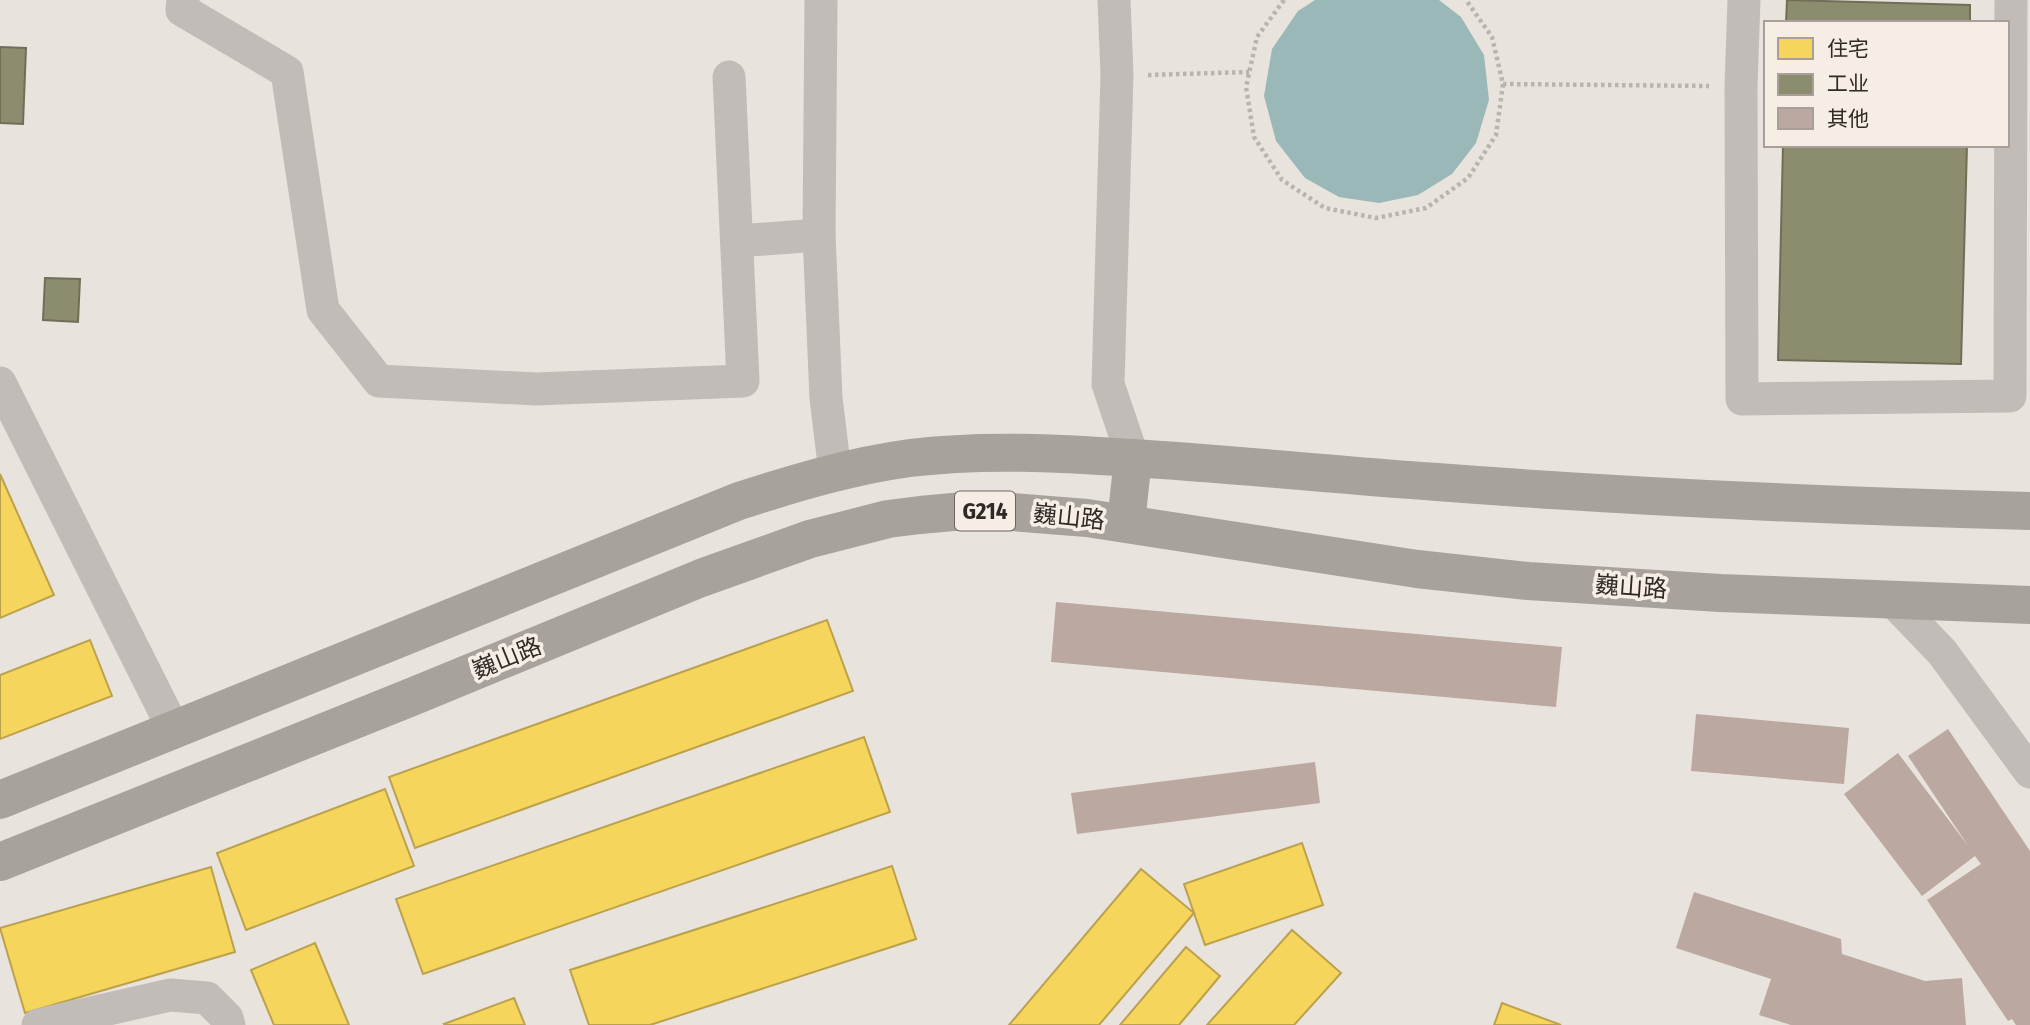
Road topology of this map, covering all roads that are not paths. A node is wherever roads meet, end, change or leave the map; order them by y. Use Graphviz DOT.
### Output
graph roads {
  1 [pos="183,0"];
  2 [pos="821,0"];
  3 [pos="1114,0"];
  4 [pos="1744,0"];
  5 [pos="2011,0"];
  6 [pos="729,76"];
  7 [pos="819,235"];
  8 [pos="737,241"];
  9 [pos="0,383"];
  10 [pos="1133,458"];
  11 [pos="835,472"];
  12 [pos="2030,512"];
  13 [pos="1126,523"];
  14 [pos="846,529"];
  15 [pos="1893,601"];
  16 [pos="2030,605"];
  17 [pos="174,730"];
  18 [pos="2030,772"];
  19 [pos="0,800"];
  20 [pos="0,862"];
  21 [pos="37,1025"];
  22 [pos="229,1025"];
  1 -- 8 [label="street"];
  2 -- 7 [label="street"];
  3 -- 10 [label="street"];
  4 -- 5 [label="street"];
  6 -- 8 [label="street"];
  7 -- 8 [label="street"];
  7 -- 11 [label="street"];
  9 -- 17 [label="street"];
  10 -- 11 [label="highway, G214"];
  10 -- 12 [label="highway, G214"];
  10 -- 13 [label="highway"];
  11 -- 14 [label="highway"];
  11 -- 17 [label="highway, G214"];
  13 -- 14 [label="highway, 巍山路 / G214"];
  13 -- 15 [label="highway, 巍山路 / G214"];
  14 -- 20 [label="highway, 巍山路 / G214"];
  15 -- 16 [label="highway, 巍山路 / G214"];
  15 -- 18 [label="street"];
  17 -- 19 [label="highway, G214"];
  21 -- 22 [label="street"];
}
